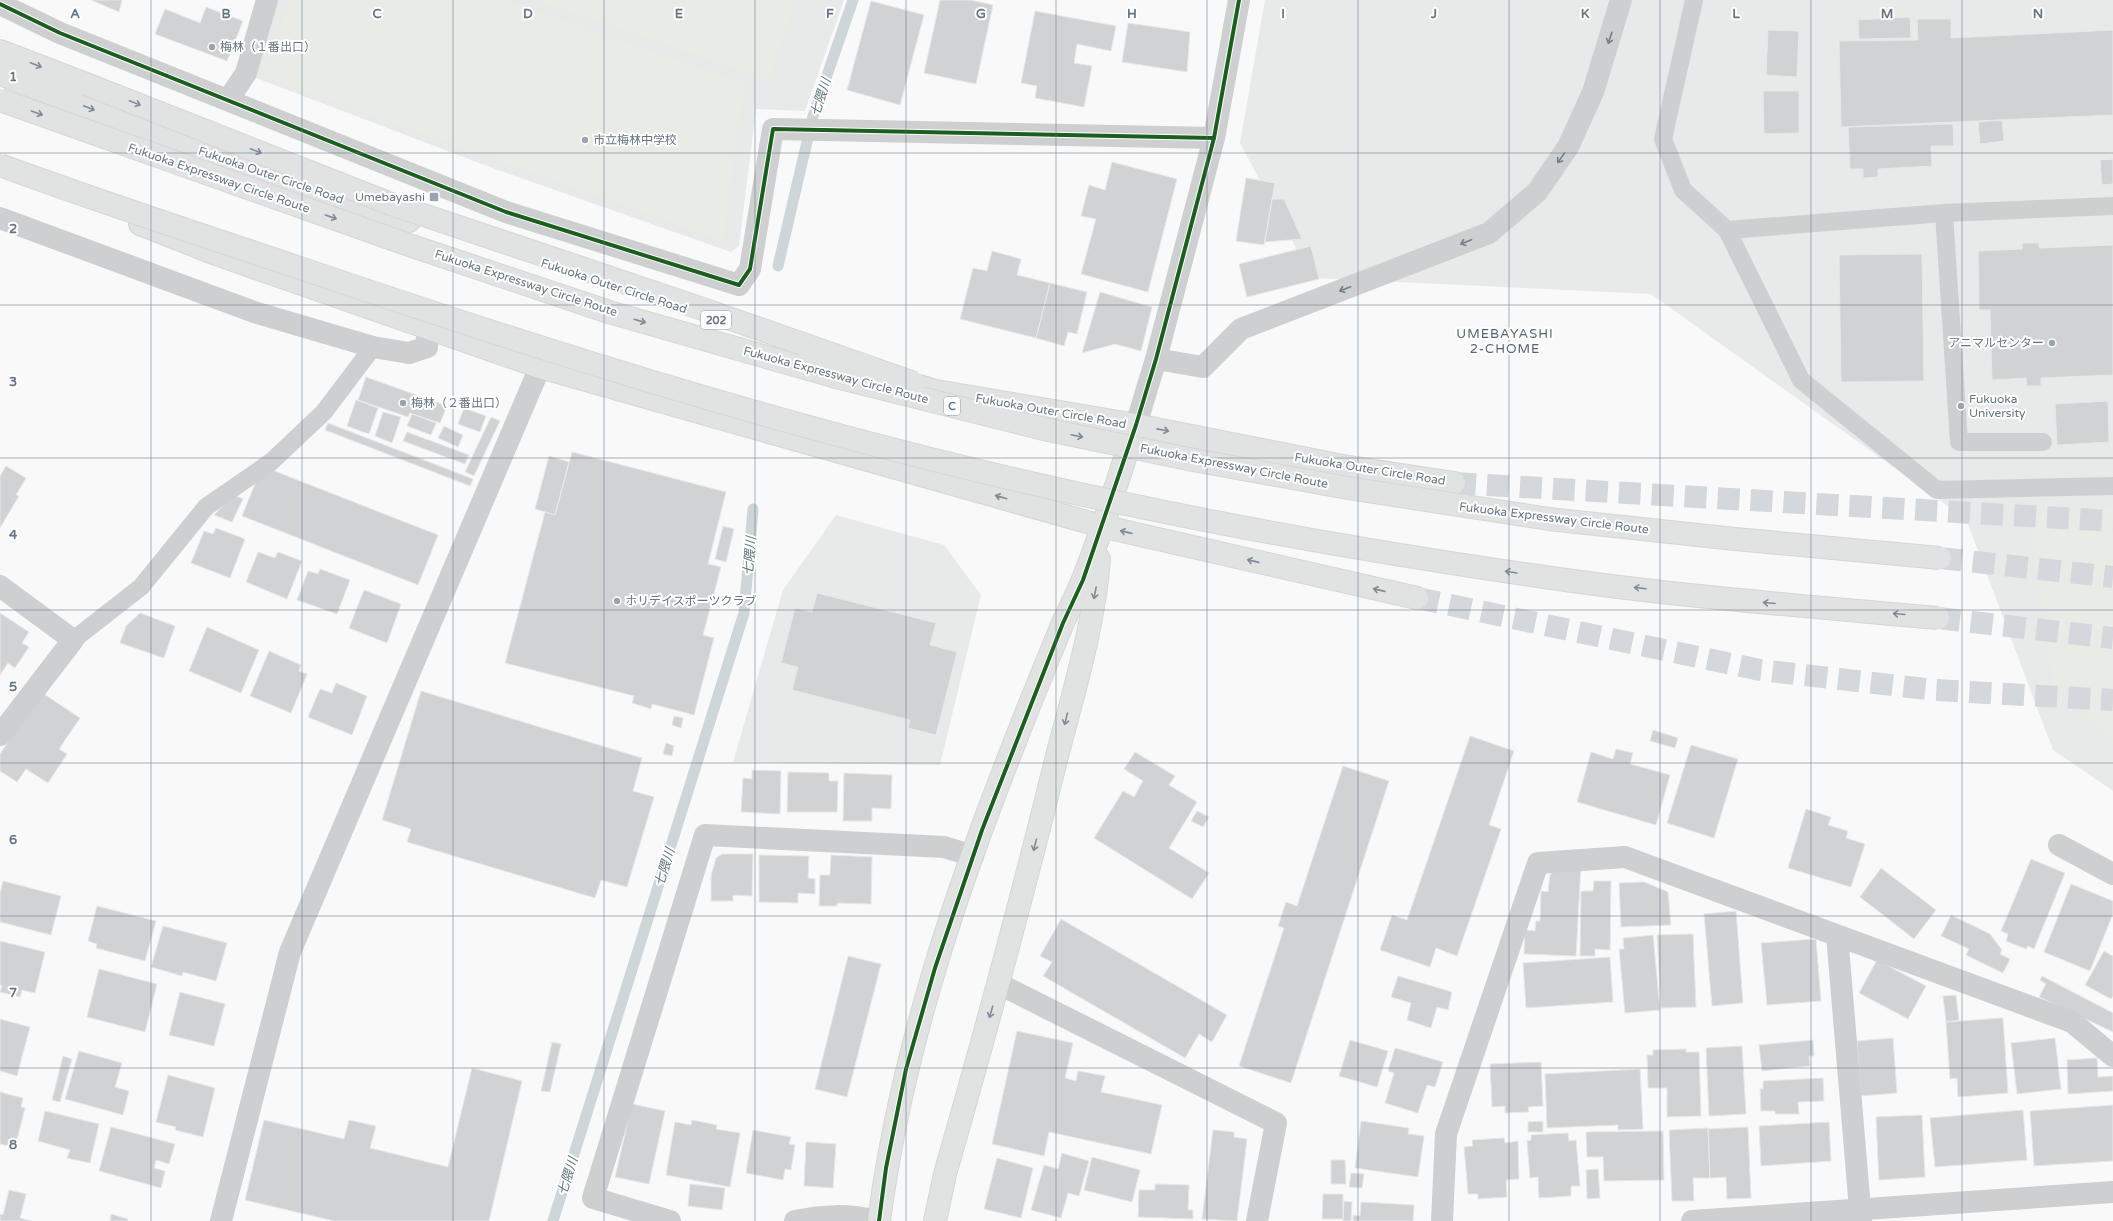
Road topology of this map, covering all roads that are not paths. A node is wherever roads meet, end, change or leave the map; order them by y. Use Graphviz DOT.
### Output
graph roads {
  1 [pos="267,0"];
  2 [pos="1239,0"];
  3 [pos="1621,0"];
  4 [pos="1694,0"];
  5 [pos="0,4"];
  6 [pos="0,51"];
  7 [pos="0,74"];
  8 [pos="0,100"];
  9 [pos="228,100"];
  10 [pos="1214,138"];
  11 [pos="0,166"];
  12 [pos="0,170"];
  13 [pos="2113,206"];
  14 [pos="1944,213"];
  15 [pos="0,218"];
  16 [pos="1727,230"];
  17 [pos="427,328"];
  18 [pos="373,347"];
  19 [pos="1156,359"];
  20 [pos="540,367"];
  21 [pos="1136,425"];
  22 [pos="1044,429"];
  23 [pos="2043,442"];
  24 [pos="1454,483"];
  25 [pos="2113,486"];
  26 [pos="1102,526"];
  27 [pos="1940,558"];
  28 [pos="0,586"];
  29 [pos="1417,598"];
  30 [pos="1938,618"];
  31 [pos="73,640"];
  32 [pos="0,735"];
  33 [pos="2059,845"];
  34 [pos="973,856"];
  35 [pos="2113,874"];
  36 [pos="1837,935"];
  37 [pos="999,984"];
  38 [pos="2113,1056"];
  39 [pos="2113,1192"];
  40 [pos="1861,1214"];
  41 [pos="221,1221"];
  42 [pos="670,1221"];
  43 [pos="795,1221"];
  44 [pos="878,1221"];
  45 [pos="935,1221"];
  46 [pos="1257,1221"];
  47 [pos="1442,1221"];
  48 [pos="1692,1221"];
  1 -- 9 [label="street"];
  2 -- 10 [label="street"];
  3 -- 19 [label="street, one-way"];
  4 -- 16 [label="lane"];
  5 -- 9 [label="street"];
  6 -- 22 [label="main road, one-way, bridge"];
  7 -- 21 [label="main road, Fukuoka Outer Circle Road / 202, one-way"];
  8 -- 22 [label="main road, Fukuoka Expressway Circle Route / C, one-way, bridge"];
  9 -- 10 [label="street"];
  10 -- 19 [label="street"];
  30 -- 11 [label="main road, one-way, bridge"];
  12 -- 17 [label="main road"];
  13 -- 14 [label="lane"];
  14 -- 16 [label="lane"];
  14 -- 23 [label="lane"];
  15 -- 18 [label="street"];
  16 -- 25 [label="lane"];
  17 -- 18 [label="street"];
  17 -- 20 [label="main road"];
  18 -- 31 [label="lane"];
  19 -- 21 [label="street"];
  26 -- 20 [label="main road, one-way"];
  20 -- 41 [label="street"];
  21 -- 24 [label="main road, Fukuoka Outer Circle Road / 202, one-way"];
  21 -- 26 [label="main road"];
  22 -- 27 [label="main road, Fukuoka Expressway Circle Route / C, one-way, bridge"];
  29 -- 26 [label="main road, one-way"];
  26 -- 34 [label="main road"];
  26 -- 37 [label="main road, one-way"];
  28 -- 31 [label="street"];
  31 -- 32 [label="street"];
  33 -- 35 [label="street"];
  34 -- 42 [label="street"];
  34 -- 44 [label="main road"];
  36 -- 38 [label="street"];
  36 -- 40 [label="street"];
  36 -- 47 [label="street"];
  37 -- 45 [label="main road, one-way"];
  37 -- 46 [label="street"];
  39 -- 40 [label="street"];
  40 -- 48 [label="street"];
  43 -- 44 [label="street"];
}
